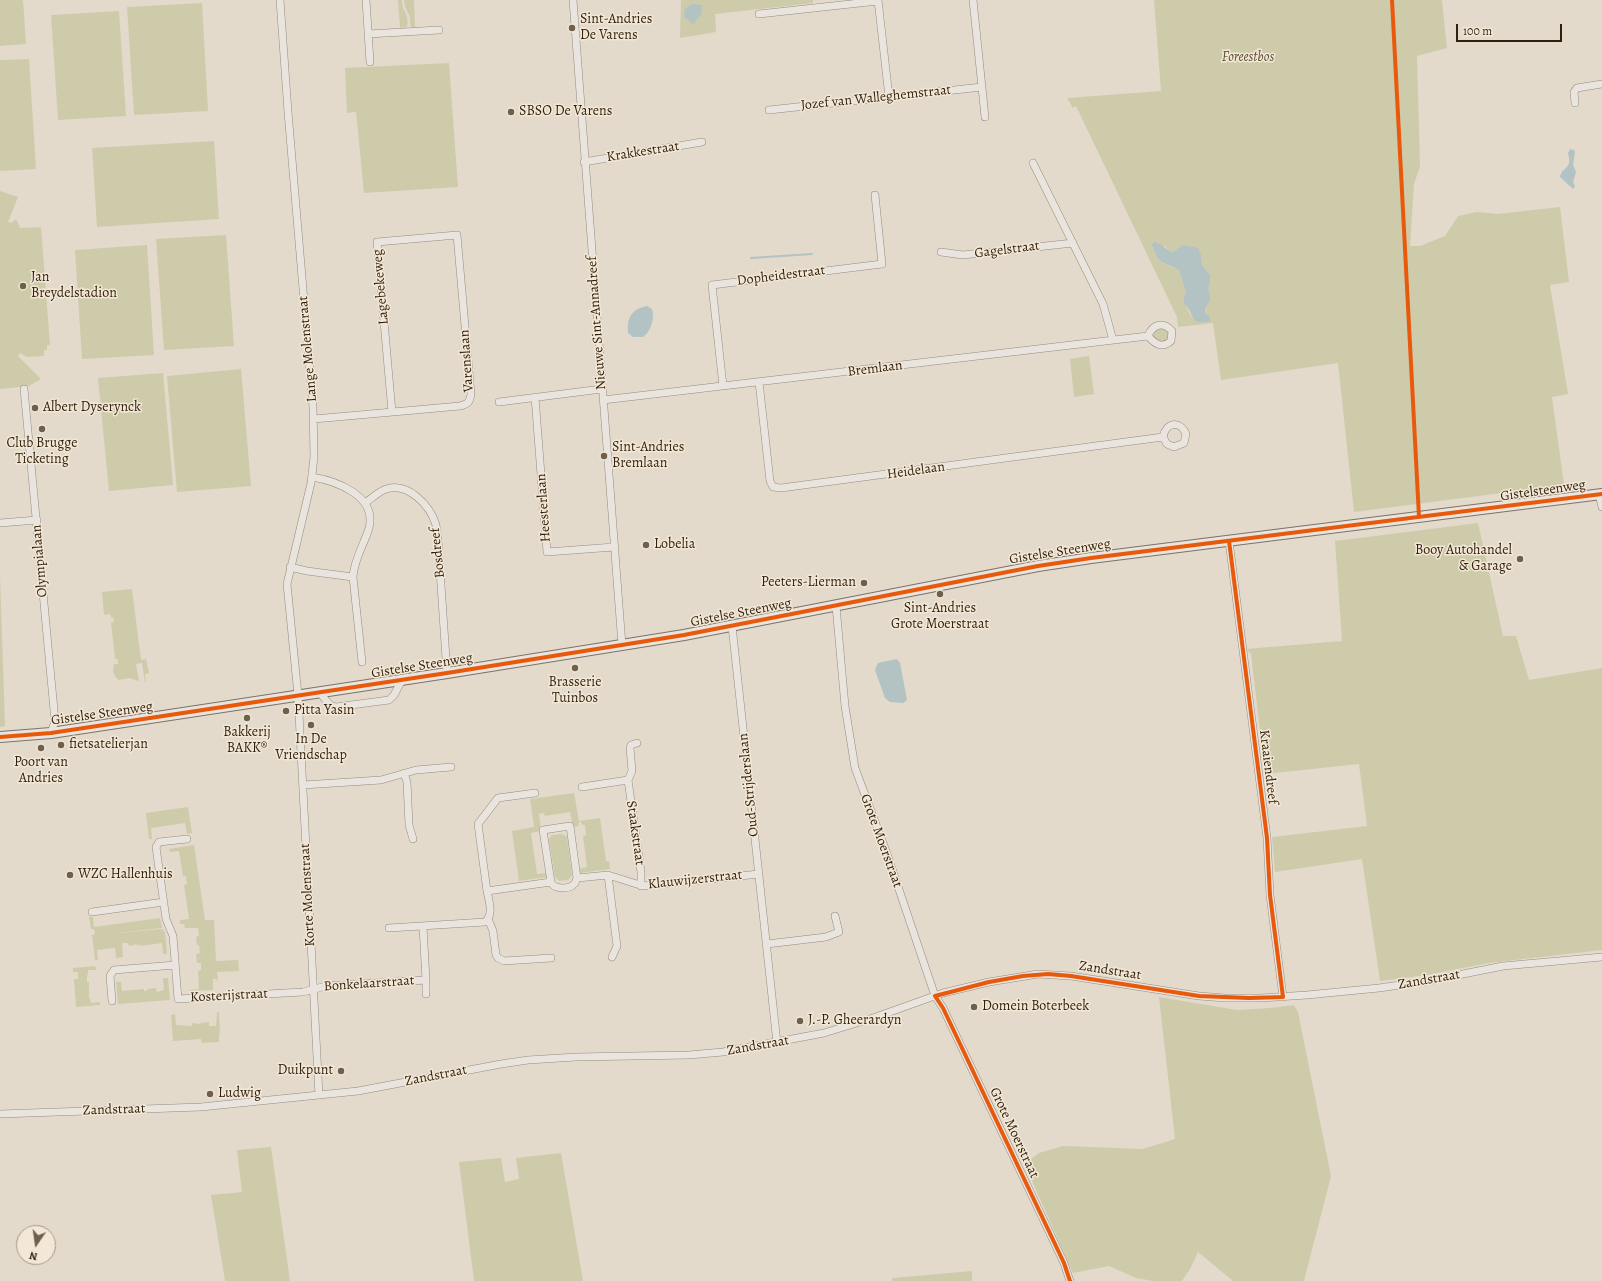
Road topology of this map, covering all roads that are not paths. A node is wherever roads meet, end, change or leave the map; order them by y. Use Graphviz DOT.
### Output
graph roads {
  1 [pos="280,0"];
  2 [pos="366,0"];
  3 [pos="572,0"];
  4 [pos="878,0"];
  5 [pos="973,0"];
  6 [pos="759,14"];
  7 [pos="439,30"];
  8 [pos="368,34"];
  9 [pos="370,62"];
  10 [pos="1602,84"];
  11 [pos="982,87"];
  12 [pos="888,97"];
  13 [pos="1575,103"];
  14 [pos="769,110"];
  15 [pos="985,118"];
  16 [pos="702,142"];
  17 [pos="584,162"];
  18 [pos="1032,162"];
  19 [pos="874,195"];
  20 [pos="457,235"];
  21 [pos="1073,243"];
  22 [pos="941,252"];
  23 [pos="1148,336"];
  24 [pos="1114,340"];
  25 [pos="759,382"];
  26 [pos="723,386"];
  27 [pos="24,389"];
  28 [pos="602,389"];
  29 [pos="535,397"];
  30 [pos="603,400"];
  31 [pos="499,402"];
  32 [pos="392,412"];
  33 [pos="314,419"];
  34 [pos="1163,437"];
  35 [pos="312,477"];
  36 [pos="1601,494"];
  37 [pos="366,503"];
  38 [pos="1602,506"];
  39 [pos="1486,509"];
  40 [pos="36,520"];
  41 [pos="0,523"];
  42 [pos="1229,541"];
  43 [pos="614,547"];
  44 [pos="290,567"];
  45 [pos="353,577"];
  46 [pos="836,606"];
  47 [pos="732,626"];
  48 [pos="622,645"];
  49 [pos="362,662"];
  50 [pos="447,673"];
  51 [pos="402,680"];
  52 [pos="319,692"];
  53 [pos="298,695"];
  54 [pos="51,733"];
  55 [pos="0,737"];
  56 [pos="637,743"];
  57 [pos="451,767"];
  58 [pos="404,773"];
  59 [pos="628,780"];
  60 [pos="303,786"];
  61 [pos="582,787"];
  62 [pos="535,793"];
  63 [pos="186,839"];
  64 [pos="413,839"];
  65 [pos="759,874"];
  66 [pos="608,875"];
  67 [pos="577,878"];
  68 [pos="551,882"];
  69 [pos="641,886"];
  70 [pos="487,891"];
  71 [pos="164,902"];
  72 [pos="92,912"];
  73 [pos="835,916"];
  74 [pos="488,919"];
  75 [pos="423,927"];
  76 [pos="390,928"];
  77 [pos="767,944"];
  78 [pos="612,957"];
  79 [pos="1602,957"];
  80 [pos="551,958"];
  81 [pos="175,965"];
  82 [pos="426,980"];
  83 [pos="313,988"];
  84 [pos="426,994"];
  85 [pos="935,996"];
  86 [pos="1283,997"];
  87 [pos="112,1001"];
  88 [pos="778,1043"];
  89 [pos="319,1095"];
  90 [pos="0,1114"];
  91 [pos="1070,1281"];
  1 -- 33 [label="street, Lange Molenstraat"];
  2 -- 8 [label="street"];
  3 -- 17 [label="street, Nieuwe Sint-Annadreef"];
  4 -- 6 [label="street"];
  4 -- 12 [label="street"];
  5 -- 11 [label="street"];
  7 -- 8 [label="street"];
  8 -- 9 [label="street"];
  10 -- 13 [label="street"];
  11 -- 12 [label="street, Jozef van Walleghemstraat"];
  11 -- 15 [label="street"];
  12 -- 14 [label="street, Jozef van Walleghemstraat"];
  16 -- 17 [label="street, Krakkestraat"];
  17 -- 28 [label="street, Nieuwe Sint-Annadreef"];
  18 -- 21 [label="street"];
  19 -- 26 [label="street, Dopheidestraat"];
  20 -- 32 [label="street, Varenslaan"];
  20 -- 32 [label="street, Lagebekeweg"];
  21 -- 22 [label="street, Gagelstraat"];
  21 -- 24 [label="street"];
  23 -- 24 [label="street, Bremlaan"];
  24 -- 25 [label="street, Bremlaan"];
  25 -- 26 [label="street, Bremlaan"];
  25 -- 34 [label="street, Heidelaan"];
  26 -- 30 [label="street, Bremlaan"];
  27 -- 40 [label="street, Olympialaan"];
  28 -- 29 [label="street"];
  28 -- 30 [label="street, Nieuwe Sint-Annadreef"];
  29 -- 31 [label="street"];
  29 -- 43 [label="street, Heesterlaan"];
  30 -- 43 [label="street, Nieuwe Sint-Annadreef"];
  32 -- 33 [label="street, Varenslaan"];
  33 -- 35 [label="street, Lange Molenstraat"];
  35 -- 37 [label="street"];
  35 -- 44 [label="street, Lange Molenstraat"];
  36 -- 38 [label="street, Gistelsteenweg"];
  36 -- 39 [label="main road, Gistelsteenweg"];
  37 -- 45 [label="street"];
  37 -- 50 [label="street, Bosdreef"];
  39 -- 42 [label="main road, Gistelse Steenweg"];
  40 -- 41 [label="street"];
  40 -- 54 [label="street, Olympialaan"];
  42 -- 46 [label="main road, Gistelse Steenweg"];
  42 -- 86 [label="street, Kraaiendreef"];
  43 -- 48 [label="street, Nieuwe Sint-Annadreef"];
  44 -- 45 [label="street"];
  44 -- 53 [label="street, Lange Molenstraat"];
  45 -- 49 [label="street"];
  46 -- 47 [label="main road, Gistelse Steenweg"];
  46 -- 85 [label="street, Grote Moerstraat"];
  47 -- 48 [label="main road, Gistelse Steenweg"];
  47 -- 65 [label="street, Oud-Strijderslaan"];
  48 -- 50 [label="main road, Gistelse Steenweg"];
  50 -- 51 [label="main road, Gistelse Steenweg"];
  51 -- 52 [label="main road, Gistelse Steenweg"];
  51 -- 52 [label="street, Gistelse Steenweg"];
  52 -- 53 [label="main road, Gistelse Steenweg"];
  53 -- 54 [label="main road, Gistelse Steenweg"];
  53 -- 60 [label="street, Korte Molenstraat"];
  54 -- 55 [label="main road, Gistelse Steenweg"];
  56 -- 59 [label="street, Staakstraat"];
  57 -- 58 [label="street"];
  58 -- 60 [label="street"];
  58 -- 64 [label="street"];
  59 -- 61 [label="street, Staakstraat"];
  59 -- 69 [label="street, Staakstraat"];
  60 -- 83 [label="street, Korte Molenstraat"];
  62 -- 70 [label="street"];
  63 -- 71 [label="street, Kosterijstraat"];
  65 -- 69 [label="street, Klauwijzerstraat"];
  65 -- 77 [label="street, Oud-Strijderslaan"];
  66 -- 67 [label="street, Klauwijzerstraat"];
  66 -- 69 [label="street, Klauwijzerstraat"];
  66 -- 78 [label="street"];
  67 -- 68 [label="street, Klauwijzerstraat"];
  67 -- 68 [label="street"];
  68 -- 70 [label="street, Klauwijzerstraat"];
  70 -- 74 [label="street"];
  71 -- 72 [label="street"];
  71 -- 81 [label="street, Kosterijstraat"];
  73 -- 77 [label="street"];
  74 -- 75 [label="street"];
  74 -- 80 [label="street"];
  75 -- 76 [label="street"];
  75 -- 82 [label="street, Bonkelaarstraat"];
  77 -- 88 [label="street, Oud-Strijderslaan"];
  79 -- 86 [label="street, Zandstraat"];
  81 -- 83 [label="street, Kosterijstraat"];
  81 -- 87 [label="street"];
  82 -- 83 [label="street, Bonkelaarstraat"];
  82 -- 84 [label="street, Bonkelaarstraat"];
  83 -- 89 [label="street, Korte Molenstraat"];
  85 -- 86 [label="street, Zandstraat"];
  85 -- 88 [label="street, Zandstraat"];
  85 -- 91 [label="street, Grote Moerstraat"];
  88 -- 89 [label="street, Zandstraat"];
  89 -- 90 [label="street, Zandstraat"];
}
